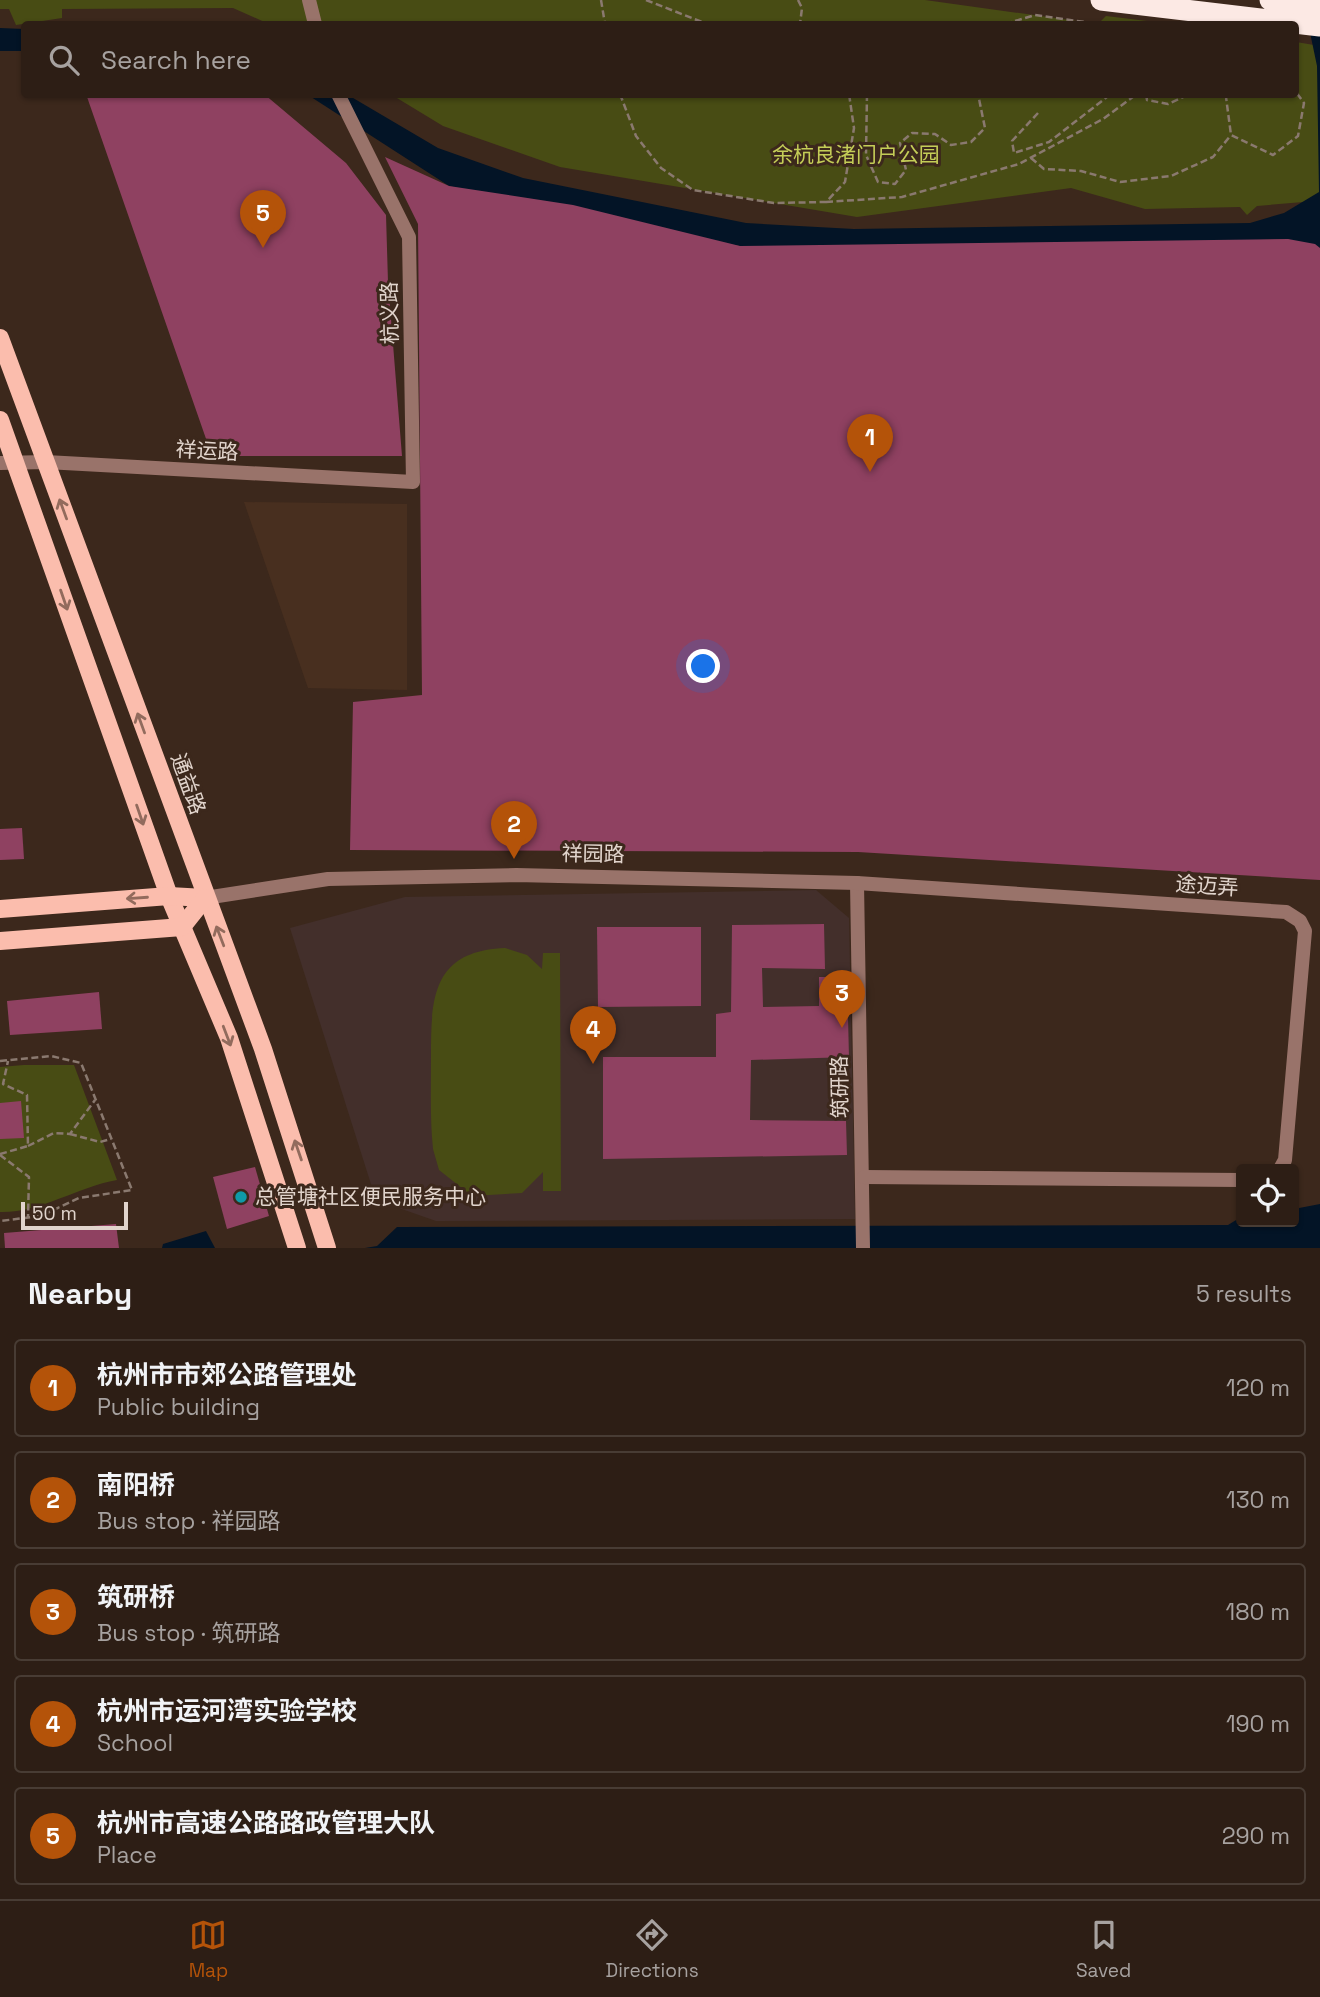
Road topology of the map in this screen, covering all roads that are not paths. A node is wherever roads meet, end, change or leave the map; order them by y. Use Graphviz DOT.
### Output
graph roads {
  1 [pos="309,0"];
  2 [pos="1101,0"];
  3 [pos="1270,0"];
  4 [pos="1320,6"];
  5 [pos="314,21"];
  6 [pos="1278,21"];
  7 [pos="1299,24"];
  8 [pos="1320,26"];
  9 [pos="340,98"];
  10 [pos="0,338"];
  11 [pos="0,421"];
  12 [pos="47,462"];
  13 [pos="8,463"];
  14 [pos="413,482"];
  15 [pos="857,883"];
  16 [pos="169,896"];
  17 [pos="205,898"];
  18 [pos="0,909"];
  19 [pos="182,927"];
  20 [pos="0,941"];
  21 [pos="1283,1164"];
  22 [pos="864,1177"];
  23 [pos="1236,1180"];
  24 [pos="326,1243"];
  25 [pos="297,1248"];
  26 [pos="863,1248"];
  1 -- 5 [label="street"];
  2 -- 6 [label="highway"];
  3 -- 4 [label="highway"];
  7 -- 8 [label="highway"];
  9 -- 14 [label="street, 杭义路"];
  10 -- 12 [label="main road, 通益路"];
  11 -- 13 [label="main road"];
  12 -- 13 [label="street, 祥运路"];
  12 -- 14 [label="street, 祥运路"];
  17 -- 12 [label="main road, 通益路, one-way"];
  13 -- 16 [label="main road, one-way"];
  15 -- 17 [label="street, 祥园路"];
  15 -- 21 [label="street, 途迈弄"];
  15 -- 22 [label="street, 筑研路"];
  16 -- 17 [label="main road, 祥园路"];
  16 -- 18 [label="main road, 祥园路, one-way"];
  16 -- 19 [label="main road"];
  17 -- 19 [label="main road"];
  24 -- 17 [label="main road, 通益路, one-way"];
  19 -- 20 [label="main road"];
  19 -- 25 [label="main road, one-way"];
  22 -- 23 [label="street"];
  22 -- 26 [label="street, 筑研路"];
}
